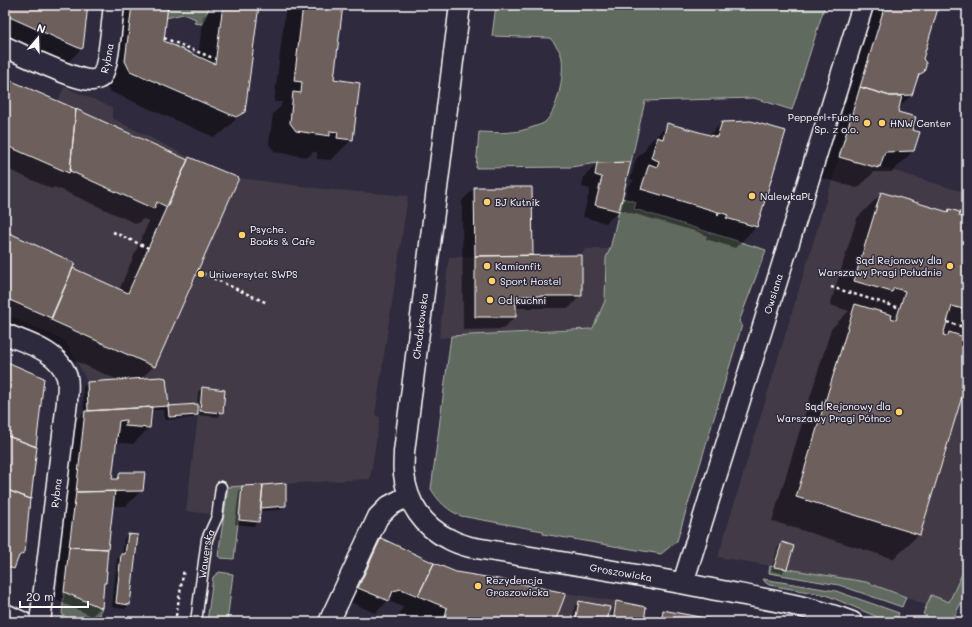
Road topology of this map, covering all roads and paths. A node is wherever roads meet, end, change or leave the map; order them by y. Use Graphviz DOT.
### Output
graph roads {
  1 [pos="114,5"];
  2 [pos="460,5"];
  3 [pos="862,5"];
  4 [pos="164,38"];
  5 [pos="5,47"];
  6 [pos="213,58"];
  7 [pos="113,232"];
  8 [pos="148,248"];
  9 [pos="197,271"];
  10 [pos="831,287"];
  11 [pos="267,303"];
  12 [pos="900,308"];
  13 [pos="947,322"];
  14 [pos="967,328"];
  15 [pos="5,334"];
  16 [pos="221,487"];
  17 [pos="408,496"];
  18 [pos="185,567"];
  19 [pos="683,583"];
  20 [pos="5,614"];
  21 [pos="22,622"];
  22 [pos="40,622"];
  23 [pos="175,622"];
  24 [pos="196,622"];
  25 [pos="329,622"];
  26 [pos="852,622"];
  1 -- 5 [label="street, Rybna"];
  2 -- 17 [label="street, Chodakowska"];
  3 -- 19 [label="street, Owsiana"];
  4 -- 6 [label="path"];
  7 -- 8 [label="path"];
  9 -- 11 [label="path"];
  10 -- 12 [label="path"];
  13 -- 14 [label="path"];
  15 -- 22 [label="street, Rybna"];
  16 -- 24 [label="lane, Wawerska"];
  17 -- 19 [label="street, Groszowicka"];
  17 -- 25 [label="street"];
  18 -- 23 [label="path"];
  19 -- 26 [label="street, Groszowicka"];
  20 -- 21 [label="street"];
}
